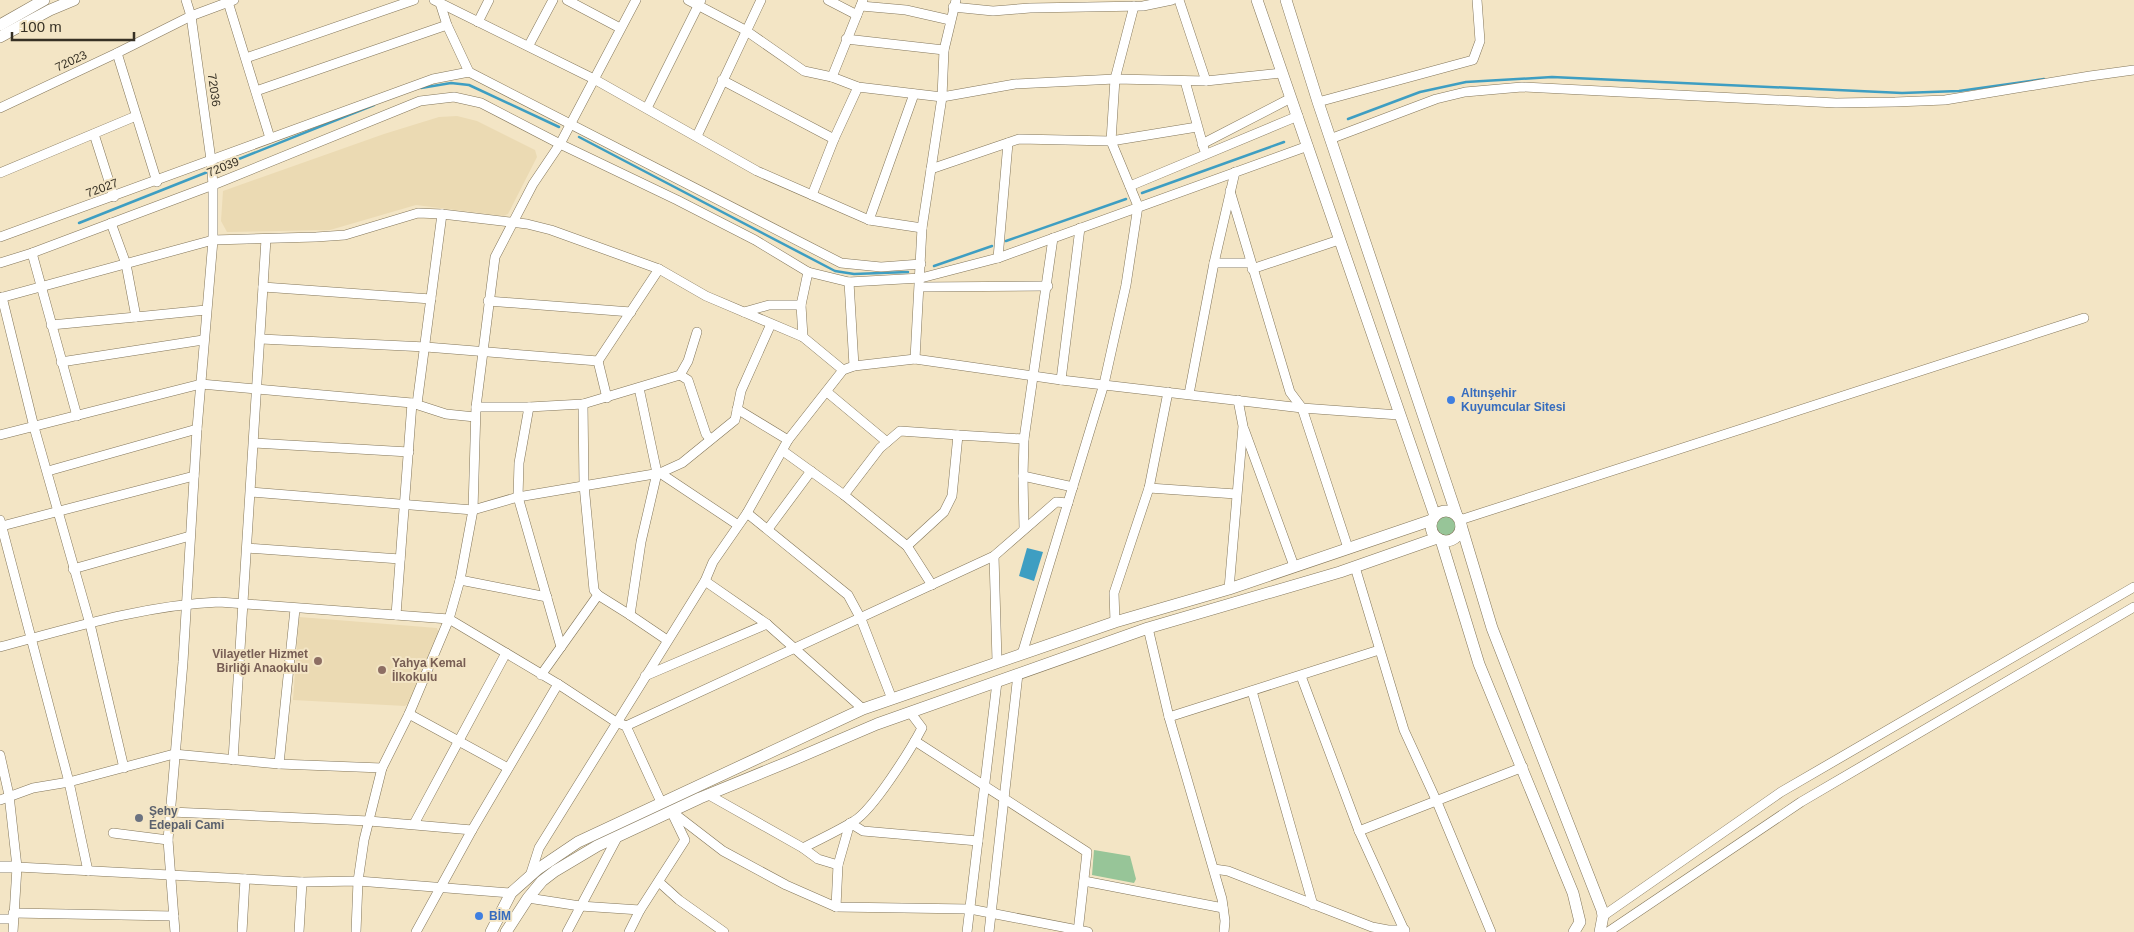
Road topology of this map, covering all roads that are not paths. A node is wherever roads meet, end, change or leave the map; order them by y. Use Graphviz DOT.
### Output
graph roads {
  1 [pos="44,0"];
  2 [pos="74,0"];
  3 [pos="186,0"];
  4 [pos="414,0"];
  5 [pos="489,0"];
  6 [pos="553,0"];
  7 [pos="568,0"];
  8 [pos="636,0"];
  9 [pos="688,0"];
  10 [pos="761,0"];
  11 [pos="828,0"];
  12 [pos="1172,0"];
  13 [pos="1179,0"];
  14 [pos="1256,0"];
  15 [pos="1286,0"];
  16 [pos="1476,0"];
  17 [pos="231,1"];
  18 [pos="437,1"];
  19 [pos="700,3"];
  20 [pos="862,3"];
  21 [pos="1106,3"];
  22 [pos="955,4"];
  23 [pos="1032,4"];
  24 [pos="1134,6"];
  25 [pos="857,15"];
  26 [pos="191,16"];
  27 [pos="950,20"];
  28 [pos="478,22"];
  29 [pos="0,24"];
  30 [pos="447,25"];
  31 [pos="620,28"];
  32 [pos="746,30"];
  33 [pos="0,37"];
  34 [pos="846,39"];
  35 [pos="529,45"];
  36 [pos="944,50"];
  37 [pos="117,53"];
  38 [pos="246,58"];
  39 [pos="2134,70"];
  40 [pos="470,72"];
  41 [pos="1282,72"];
  42 [pos="832,77"];
  43 [pos="594,79"];
  44 [pos="1115,79"];
  45 [pos="722,80"];
  46 [pos="1206,81"];
  47 [pos="1185,82"];
  48 [pos="858,87"];
  49 [pos="256,91"];
  50 [pos="914,94"];
  51 [pos="942,97"];
  52 [pos="1291,98"];
  53 [pos="1318,102"];
  54 [pos="0,108"];
  55 [pos="647,108"];
  56 [pos="136,116"];
  57 [pos="1298,116"];
  58 [pos="571,123"];
  59 [pos="1197,127"];
  60 [pos="94,134"];
  61 [pos="697,136"];
  62 [pos="270,138"];
  63 [pos="1330,139"];
  64 [pos="834,140"];
  65 [pos="1111,141"];
  66 [pos="1008,143"];
  67 [pos="560,144"];
  68 [pos="1202,144"];
  69 [pos="1308,146"];
  70 [pos="1206,154"];
  71 [pos="211,160"];
  72 [pos="930,169"];
  73 [pos="1235,172"];
  74 [pos="0,173"];
  75 [pos="157,182"];
  76 [pos="213,185"];
  77 [pos="1130,186"];
  78 [pos="1230,191"];
  79 [pos="812,195"];
  80 [pos="114,197"];
  81 [pos="1138,206"];
  82 [pos="442,214"];
  83 [pos="869,220"];
  84 [pos="512,222"];
  85 [pos="111,223"];
  86 [pos="922,228"];
  87 [pos="1080,228"];
  88 [pos="0,237"];
  89 [pos="1053,238"];
  90 [pos="266,239"];
  91 [pos="213,240"];
  92 [pos="1340,240"];
  93 [pos="32,253"];
  94 [pos="998,258"];
  95 [pos="0,263"];
  96 [pos="1214,263"];
  97 [pos="126,264"];
  98 [pos="921,264"];
  99 [pos="1251,266"];
  100 [pos="659,269"];
  101 [pos="808,272"];
  102 [pos="848,282"];
  103 [pos="920,283"];
  104 [pos="42,286"];
  105 [pos="1048,286"];
  106 [pos="263,287"];
  107 [pos="1,298"];
  108 [pos="431,299"];
  109 [pos="488,301"];
  110 [pos="801,305"];
  111 [pos="206,310"];
  112 [pos="631,312"];
  113 [pos="744,312"];
  114 [pos="136,316"];
  115 [pos="2084,318"];
  116 [pos="771,324"];
  117 [pos="51,325"];
  118 [pos="697,332"];
  119 [pos="803,337"];
  120 [pos="261,339"];
  121 [pos="204,340"];
  122 [pos="426,347"];
  123 [pos="481,352"];
  124 [pos="915,359"];
  125 [pos="598,361"];
  126 [pos="61,362"];
  127 [pos="854,366"];
  128 [pos="843,370"];
  129 [pos="680,375"];
  130 [pos="1034,376"];
  131 [pos="1062,380"];
  132 [pos="201,384"];
  133 [pos="1104,384"];
  134 [pos="639,388"];
  135 [pos="257,390"];
  136 [pos="827,392"];
  137 [pos="1168,392"];
  138 [pos="1189,394"];
  139 [pos="607,398"];
  140 [pos="1238,400"];
  141 [pos="415,403"];
  142 [pos="583,404"];
  143 [pos="476,407"];
  144 [pos="529,407"];
  145 [pos="1302,408"];
  146 [pos="737,409"];
  147 [pos="1399,415"];
  148 [pos="77,416"];
  149 [pos="475,417"];
  150 [pos="1243,426"];
  151 [pos="34,427"];
  152 [pos="197,429"];
  153 [pos="0,435"];
  154 [pos="958,435"];
  155 [pos="710,439"];
  156 [pos="1024,439"];
  157 [pos="788,440"];
  158 [pos="887,442"];
  159 [pos="254,443"];
  160 [pos="783,451"];
  161 [pos="408,452"];
  162 [pos="48,470"];
  163 [pos="811,472"];
  164 [pos="659,473"];
  165 [pos="194,476"];
  166 [pos="1023,476"];
  167 [pos="584,486"];
  168 [pos="1073,487"];
  169 [pos="1149,488"];
  170 [pos="251,492"];
  171 [pos="1236,494"];
  172 [pos="844,495"];
  173 [pos="518,497"];
  174 [pos="1428,498"];
  175 [pos="1068,503"];
  176 [pos="405,505"];
  177 [pos="472,510"];
  178 [pos="58,512"];
  179 [pos="747,513"];
  180 [pos="1434,518"];
  181 [pos="1459,520"];
  182 [pos="1,523"];
  183 [pos="738,525"];
  184 [pos="1418,525"];
  185 [pos="768,528"];
  186 [pos="1024,529"];
  187 [pos="190,536"];
  188 [pos="1439,539"];
  189 [pos="1422,543"];
  190 [pos="907,546"];
  191 [pos="247,548"];
  192 [pos="1348,548"];
  193 [pos="1446,554"];
  194 [pos="994,556"];
  195 [pos="400,560"];
  196 [pos="1294,566"];
  197 [pos="1355,567"];
  198 [pos="73,568"];
  199 [pos="460,580"];
  200 [pos="705,581"];
  201 [pos="932,585"];
  202 [pos="2134,587"];
  203 [pos="1228,588"];
  204 [pos="598,596"];
  205 [pos="547,597"];
  206 [pos="187,604"];
  207 [pos="243,604"];
  208 [pos="2134,607"];
  209 [pos="295,609"];
  210 [pos="396,614"];
  211 [pos="630,615"];
  212 [pos="449,619"];
  213 [pos="861,619"];
  214 [pos="1115,622"];
  215 [pos="90,624"];
  216 [pos="767,624"];
  217 [pos="1148,628"];
  218 [pos="33,638"];
  219 [pos="667,640"];
  220 [pos="0,647"];
  221 [pos="561,647"];
  222 [pos="794,649"];
  223 [pos="1379,650"];
  224 [pos="506,653"];
  225 [pos="1022,654"];
  226 [pos="997,662"];
  227 [pos="1018,674"];
  228 [pos="541,675"];
  229 [pos="645,676"];
  230 [pos="1301,676"];
  231 [pos="997,682"];
  232 [pos="558,684"];
  233 [pos="1252,691"];
  234 [pos="892,699"];
  235 [pos="863,709"];
  236 [pos="910,712"];
  237 [pos="409,714"];
  238 [pos="1169,717"];
  239 [pos="616,722"];
  240 [pos="626,726"];
  241 [pos="915,741"];
  242 [pos="459,742"];
  243 [pos="174,754"];
  244 [pos="0,755"];
  245 [pos="233,760"];
  246 [pos="279,764"];
  247 [pos="1523,767"];
  248 [pos="124,768"];
  249 [pos="382,768"];
  250 [pos="508,768"];
  251 [pos="69,782"];
  252 [pos="984,786"];
  253 [pos="10,795"];
  254 [pos="709,795"];
  255 [pos="1004,798"];
  256 [pos="0,800"];
  257 [pos="661,802"];
  258 [pos="1437,802"];
  259 [pos="671,810"];
  260 [pos="171,812"];
  261 [pos="369,821"];
  262 [pos="850,823"];
  263 [pos="414,824"];
  264 [pos="472,830"];
  265 [pos="1359,831"];
  266 [pos="114,833"];
  267 [pos="618,835"];
  268 [pos="168,840"];
  269 [pos="978,841"];
  270 [pos="802,848"];
  271 [pos="838,865"];
  272 [pos="0,867"];
  273 [pos="17,867"];
  274 [pos="1214,869"];
  275 [pos="88,871"];
  276 [pos="169,876"];
  277 [pos="530,877"];
  278 [pos="245,879"];
  279 [pos="358,881"];
  280 [pos="1084,881"];
  281 [pos="302,882"];
  282 [pos="659,882"];
  283 [pos="441,889"];
  284 [pos="511,893"];
  285 [pos="528,898"];
  286 [pos="1314,905"];
  287 [pos="580,906"];
  288 [pos="836,907"];
  289 [pos="1223,908"];
  290 [pos="970,909"];
  291 [pos="640,910"];
  292 [pos="991,913"];
  293 [pos="13,916"];
  294 [pos="174,916"];
  295 [pos="1603,916"];
  296 [pos="0,919"];
  297 [pos="1371,930"];
  298 [pos="718,931"];
  299 [pos="1078,931"];
  300 [pos="1405,931"];
  301 [pos="13,932"];
  302 [pos="175,932"];
  303 [pos="242,932"];
  304 [pos="299,932"];
  305 [pos="356,932"];
  306 [pos="416,932"];
  307 [pos="491,932"];
  308 [pos="506,932"];
  309 [pos="567,932"];
  310 [pos="629,932"];
  311 [pos="967,932"];
  312 [pos="989,932"];
  313 [pos="1088,932"];
  314 [pos="1224,932"];
  315 [pos="1492,932"];
  316 [pos="1574,932"];
  317 [pos="1600,932"];
  318 [pos="1608,932"];
  1 -- 29 [label="main road"];
  2 -- 33 [label="main road"];
  3 -- 26 [label="street, 72036"];
  4 -- 38 [label="street"];
  5 -- 28 [label="street"];
  6 -- 35 [label="street"];
  7 -- 31 [label="street"];
  8 -- 31 [label="street"];
  9 -- 19 [label="street"];
  10 -- 32 [label="street"];
  11 -- 25 [label="street"];
  12 -- 24 [label="street"];
  13 -- 46 [label="street"];
  14 -- 41 [label="main road"];
  15 -- 53 [label="main road"];
  16 -- 53 [label="street"];
  17 -- 26 [label="street, 72023"];
  17 -- 38 [label="street"];
  18 -- 28 [label="street"];
  18 -- 30 [label="street"];
  19 -- 32 [label="street"];
  19 -- 55 [label="street"];
  20 -- 25 [label="street"];
  20 -- 27 [label="street"];
  21 -- 23 [label="street"];
  21 -- 24 [label="street"];
  22 -- 23 [label="street"];
  22 -- 27 [label="street"];
  24 -- 44 [label="street"];
  25 -- 34 [label="street"];
  26 -- 37 [label="street, 72023"];
  26 -- 71 [label="street, 72036"];
  27 -- 36 [label="street"];
  28 -- 43 [label="street"];
  30 -- 40 [label="street"];
  30 -- 49 [label="street"];
  31 -- 43 [label="street"];
  32 -- 42 [label="street"];
  32 -- 45 [label="street"];
  34 -- 36 [label="street"];
  34 -- 42 [label="street"];
  36 -- 51 [label="street"];
  37 -- 54 [label="street, 72023"];
  37 -- 56 [label="street"];
  38 -- 49 [label="street"];
  39 -- 63 [label="street"];
  40 -- 58 [label="street"];
  40 -- 62 [label="street, 72027"];
  41 -- 46 [label="street"];
  41 -- 52 [label="main road"];
  42 -- 48 [label="street"];
  43 -- 55 [label="street"];
  43 -- 58 [label="street"];
  44 -- 47 [label="street"];
  44 -- 51 [label="street"];
  44 -- 65 [label="street"];
  45 -- 61 [label="street"];
  45 -- 64 [label="street"];
  46 -- 47 [label="street"];
  47 -- 59 [label="street"];
  48 -- 50 [label="street"];
  48 -- 64 [label="street"];
  49 -- 62 [label="street"];
  50 -- 51 [label="street"];
  50 -- 83 [label="street"];
  51 -- 72 [label="street"];
  52 -- 57 [label="main road"];
  52 -- 68 [label="street"];
  53 -- 63 [label="main road"];
  55 -- 61 [label="street"];
  56 -- 60 [label="street"];
  56 -- 75 [label="street"];
  57 -- 69 [label="main road"];
  57 -- 70 [label="street"];
  58 -- 67 [label="street"];
  58 -- 98 [label="street"];
  59 -- 65 [label="street"];
  59 -- 68 [label="street"];
  60 -- 74 [label="street"];
  60 -- 80 [label="street"];
  61 -- 79 [label="street"];
  62 -- 71 [label="street, 72027"];
  63 -- 181 [label="main road"];
  64 -- 79 [label="street"];
  65 -- 66 [label="street"];
  65 -- 77 [label="street"];
  66 -- 72 [label="street"];
  66 -- 94 [label="street"];
  67 -- 76 [label="street, 72039"];
  67 -- 84 [label="street"];
  67 -- 101 [label="street"];
  68 -- 70 [label="street"];
  69 -- 73 [label="street"];
  69 -- 92 [label="main road"];
  70 -- 77 [label="street"];
  71 -- 75 [label="street, 72027"];
  71 -- 76 [label="street, 72036"];
  72 -- 86 [label="street"];
  73 -- 78 [label="street"];
  73 -- 81 [label="street"];
  75 -- 80 [label="street, 72027"];
  76 -- 85 [label="street, 72039"];
  76 -- 91 [label="street, 72036"];
  77 -- 81 [label="street"];
  78 -- 96 [label="street"];
  78 -- 99 [label="street"];
  79 -- 83 [label="street"];
  80 -- 88 [label="street, 72027"];
  81 -- 87 [label="street"];
  81 -- 133 [label="street"];
  82 -- 84 [label="street"];
  82 -- 90 [label="street"];
  82 -- 108 [label="street"];
  83 -- 86 [label="street"];
  84 -- 100 [label="street"];
  84 -- 109 [label="street"];
  85 -- 93 [label="street, 72039"];
  85 -- 97 [label="street"];
  86 -- 98 [label="street"];
  87 -- 89 [label="street"];
  87 -- 131 [label="street"];
  89 -- 94 [label="street"];
  89 -- 105 [label="street"];
  90 -- 91 [label="street"];
  90 -- 106 [label="street"];
  91 -- 97 [label="street"];
  91 -- 111 [label="street, 72036"];
  92 -- 99 [label="street"];
  92 -- 147 [label="main road"];
  93 -- 95 [label="street, 72039"];
  93 -- 104 [label="street"];
  94 -- 103 [label="street"];
  96 -- 99 [label="street"];
  96 -- 138 [label="street"];
  97 -- 104 [label="street"];
  97 -- 114 [label="street"];
  98 -- 103 [label="street"];
  99 -- 145 [label="street"];
  100 -- 112 [label="street"];
  100 -- 113 [label="street"];
  101 -- 102 [label="street"];
  101 -- 110 [label="street"];
  102 -- 103 [label="street"];
  102 -- 127 [label="street"];
  103 -- 105 [label="street"];
  103 -- 124 [label="street"];
  104 -- 107 [label="street"];
  104 -- 117 [label="street"];
  105 -- 130 [label="street"];
  106 -- 108 [label="street"];
  106 -- 120 [label="street"];
  107 -- 151 [label="street"];
  108 -- 122 [label="street"];
  109 -- 112 [label="street"];
  109 -- 123 [label="street"];
  110 -- 113 [label="street"];
  110 -- 119 [label="street"];
  111 -- 114 [label="street"];
  111 -- 121 [label="street, 72036"];
  112 -- 125 [label="street"];
  113 -- 116 [label="street"];
  114 -- 117 [label="street"];
  115 -- 181 [label="street"];
  116 -- 119 [label="street"];
  116 -- 146 [label="street"];
  117 -- 126 [label="street"];
  118 -- 129 [label="street"];
  119 -- 128 [label="street"];
  120 -- 122 [label="street"];
  120 -- 135 [label="street"];
  121 -- 126 [label="street"];
  121 -- 132 [label="street, 72036"];
  122 -- 123 [label="street"];
  122 -- 141 [label="street"];
  123 -- 125 [label="street"];
  123 -- 143 [label="street"];
  124 -- 127 [label="street"];
  124 -- 130 [label="street"];
  125 -- 139 [label="street"];
  126 -- 148 [label="street"];
  127 -- 128 [label="street"];
  128 -- 136 [label="street"];
  129 -- 134 [label="street"];
  129 -- 155 [label="street"];
  130 -- 131 [label="street"];
  130 -- 156 [label="street"];
  131 -- 133 [label="street"];
  132 -- 135 [label="street"];
  132 -- 148 [label="street"];
  132 -- 152 [label="street, 72036"];
  133 -- 137 [label="street"];
  133 -- 168 [label="street"];
  134 -- 139 [label="street"];
  134 -- 164 [label="street"];
  135 -- 141 [label="street"];
  135 -- 159 [label="street"];
  136 -- 157 [label="street"];
  136 -- 158 [label="street"];
  137 -- 138 [label="street"];
  137 -- 169 [label="street"];
  138 -- 140 [label="street"];
  139 -- 142 [label="street"];
  140 -- 145 [label="street"];
  140 -- 150 [label="street"];
  141 -- 149 [label="street"];
  141 -- 161 [label="street"];
  142 -- 144 [label="street"];
  142 -- 167 [label="street"];
  143 -- 144 [label="street"];
  143 -- 149 [label="street"];
  144 -- 173 [label="street"];
  145 -- 147 [label="street"];
  145 -- 192 [label="street"];
  146 -- 155 [label="street"];
  146 -- 157 [label="street"];
  147 -- 174 [label="main road"];
  148 -- 151 [label="street"];
  149 -- 177 [label="street"];
  150 -- 171 [label="street"];
  150 -- 196 [label="street"];
  151 -- 153 [label="street"];
  151 -- 162 [label="street"];
  152 -- 162 [label="street"];
  152 -- 165 [label="street, 72036"];
  154 -- 156 [label="street"];
  154 -- 158 [label="street"];
  154 -- 190 [label="street"];
  155 -- 164 [label="street"];
  156 -- 166 [label="street"];
  157 -- 160 [label="street"];
  158 -- 172 [label="street"];
  159 -- 161 [label="street"];
  159 -- 170 [label="street"];
  160 -- 163 [label="street"];
  160 -- 179 [label="street"];
  161 -- 176 [label="street"];
  162 -- 178 [label="street"];
  163 -- 172 [label="street"];
  163 -- 185 [label="street"];
  164 -- 167 [label="street"];
  164 -- 183 [label="street"];
  164 -- 211 [label="street"];
  165 -- 178 [label="street"];
  165 -- 187 [label="street, 72036"];
  166 -- 168 [label="street"];
  166 -- 186 [label="street"];
  167 -- 173 [label="street"];
  167 -- 204 [label="street"];
  168 -- 175 [label="street"];
  169 -- 171 [label="street"];
  169 -- 214 [label="street"];
  170 -- 176 [label="street"];
  170 -- 191 [label="street"];
  171 -- 203 [label="street"];
  172 -- 190 [label="street"];
  173 -- 177 [label="street"];
  173 -- 205 [label="street"];
  174 -- 180 [label="main road"];
  174 -- 184 [label="main road"];
  175 -- 186 [label="street"];
  175 -- 225 [label="street"];
  176 -- 177 [label="street"];
  176 -- 195 [label="street"];
  177 -- 199 [label="street"];
  178 -- 182 [label="street"];
  178 -- 198 [label="street"];
  179 -- 183 [label="street"];
  179 -- 185 [label="street"];
  180 -- 181 [label="main road"];
  180 -- 184 [label="main road"];
  180 -- 188 [label="main road"];
  181 -- 188 [label="main road"];
  181 -- 295 [label="main road"];
  182 -- 218 [label="street"];
  183 -- 200 [label="street"];
  184 -- 192 [label="main road"];
  185 -- 213 [label="street"];
  186 -- 194 [label="street"];
  187 -- 198 [label="street"];
  187 -- 206 [label="street, 72036"];
  188 -- 189 [label="main road"];
  188 -- 193 [label="main road"];
  189 -- 193 [label="main road"];
  189 -- 197 [label="main road"];
  190 -- 201 [label="street"];
  191 -- 195 [label="street"];
  191 -- 207 [label="street"];
  192 -- 196 [label="main road"];
  193 -- 247 [label="main road"];
  194 -- 201 [label="street"];
  194 -- 226 [label="street"];
  195 -- 210 [label="street"];
  196 -- 203 [label="main road"];
  197 -- 217 [label="main road"];
  197 -- 223 [label="street"];
  198 -- 215 [label="street"];
  199 -- 205 [label="street"];
  199 -- 212 [label="street"];
  200 -- 216 [label="street"];
  200 -- 219 [label="street"];
  201 -- 213 [label="street"];
  202 -- 295 [label="street"];
  203 -- 214 [label="main road"];
  204 -- 211 [label="street"];
  204 -- 221 [label="street"];
  205 -- 221 [label="street"];
  206 -- 207 [label="street"];
  206 -- 215 [label="street"];
  206 -- 243 [label="street, 72036"];
  207 -- 209 [label="street"];
  207 -- 245 [label="street"];
  208 -- 318 [label="street"];
  209 -- 210 [label="street"];
  209 -- 246 [label="street"];
  210 -- 212 [label="street"];
  211 -- 219 [label="street"];
  212 -- 224 [label="street"];
  212 -- 237 [label="street"];
  213 -- 222 [label="street"];
  213 -- 234 [label="street"];
  214 -- 225 [label="main road"];
  215 -- 218 [label="street"];
  215 -- 248 [label="street"];
  216 -- 222 [label="street"];
  216 -- 229 [label="street"];
  217 -- 227 [label="main road"];
  217 -- 238 [label="street"];
  218 -- 220 [label="street"];
  218 -- 251 [label="street"];
  219 -- 229 [label="street"];
  221 -- 228 [label="street"];
  222 -- 235 [label="street"];
  222 -- 240 [label="street"];
  223 -- 230 [label="street"];
  223 -- 258 [label="street"];
  224 -- 228 [label="street"];
  224 -- 242 [label="street"];
  225 -- 226 [label="main road"];
  226 -- 234 [label="main road"];
  227 -- 231 [label="main road"];
  227 -- 255 [label="street"];
  228 -- 232 [label="street"];
  229 -- 239 [label="street"];
  230 -- 233 [label="street"];
  230 -- 265 [label="street"];
  231 -- 236 [label="main road"];
  231 -- 252 [label="street"];
  232 -- 239 [label="street"];
  232 -- 250 [label="street"];
  233 -- 238 [label="street"];
  233 -- 286 [label="street"];
  234 -- 235 [label="main road"];
  235 -- 257 [label="main road"];
  236 -- 241 [label="street"];
  236 -- 254 [label="main road"];
  237 -- 242 [label="street"];
  237 -- 249 [label="street"];
  238 -- 274 [label="street"];
  239 -- 240 [label="street"];
  239 -- 277 [label="street"];
  240 -- 257 [label="street"];
  241 -- 252 [label="street"];
  241 -- 262 [label="street"];
  242 -- 250 [label="street"];
  242 -- 263 [label="street"];
  243 -- 245 [label="street"];
  243 -- 248 [label="street"];
  243 -- 260 [label="street, 72036"];
  244 -- 253 [label="street"];
  245 -- 246 [label="street"];
  246 -- 249 [label="street"];
  247 -- 258 [label="street"];
  247 -- 316 [label="main road"];
  248 -- 251 [label="street"];
  249 -- 261 [label="street"];
  250 -- 264 [label="street"];
  251 -- 253 [label="street"];
  251 -- 275 [label="street"];
  252 -- 255 [label="street"];
  252 -- 269 [label="street"];
  253 -- 256 [label="street"];
  253 -- 273 [label="street"];
  254 -- 259 [label="main road"];
  254 -- 270 [label="street"];
  255 -- 280 [label="street"];
  255 -- 292 [label="street"];
  257 -- 277 [label="main road"];
  258 -- 265 [label="street"];
  258 -- 315 [label="street"];
  259 -- 267 [label="main road"];
  259 -- 282 [label="street"];
  259 -- 288 [label="street"];
  260 -- 261 [label="street"];
  260 -- 268 [label="street, 72036"];
  261 -- 263 [label="street"];
  261 -- 279 [label="street"];
  262 -- 269 [label="street"];
  262 -- 270 [label="street"];
  262 -- 271 [label="street"];
  263 -- 264 [label="street"];
  264 -- 283 [label="street"];
  265 -- 300 [label="street"];
  266 -- 268 [label="street"];
  267 -- 285 [label="main road"];
  267 -- 287 [label="street"];
  268 -- 276 [label="street, 72036"];
  269 -- 290 [label="street"];
  270 -- 271 [label="street"];
  271 -- 288 [label="street"];
  272 -- 273 [label="main road"];
  273 -- 275 [label="street"];
  273 -- 293 [label="street"];
  274 -- 286 [label="street"];
  274 -- 289 [label="street"];
  275 -- 276 [label="street"];
  276 -- 278 [label="street"];
  276 -- 294 [label="street, 72036"];
  277 -- 284 [label="main road"];
  278 -- 281 [label="street"];
  278 -- 303 [label="street"];
  279 -- 281 [label="street"];
  279 -- 283 [label="street"];
  279 -- 305 [label="street"];
  280 -- 289 [label="street"];
  280 -- 299 [label="street"];
  281 -- 304 [label="street"];
  282 -- 291 [label="street"];
  282 -- 298 [label="street"];
  283 -- 284 [label="street"];
  283 -- 306 [label="street"];
  284 -- 307 [label="main road"];
  285 -- 287 [label="street"];
  285 -- 308 [label="main road"];
  286 -- 297 [label="street"];
  287 -- 291 [label="street"];
  287 -- 309 [label="street"];
  288 -- 290 [label="street"];
  289 -- 314 [label="street"];
  290 -- 292 [label="street"];
  290 -- 311 [label="street"];
  291 -- 310 [label="street"];
  292 -- 299 [label="street"];
  292 -- 312 [label="street"];
  293 -- 294 [label="street"];
  293 -- 296 [label="street"];
  293 -- 301 [label="street"];
  294 -- 302 [label="street, 72036"];
  295 -- 317 [label="main road"];
  297 -- 300 [label="street"];
  299 -- 313 [label="street"];
}
